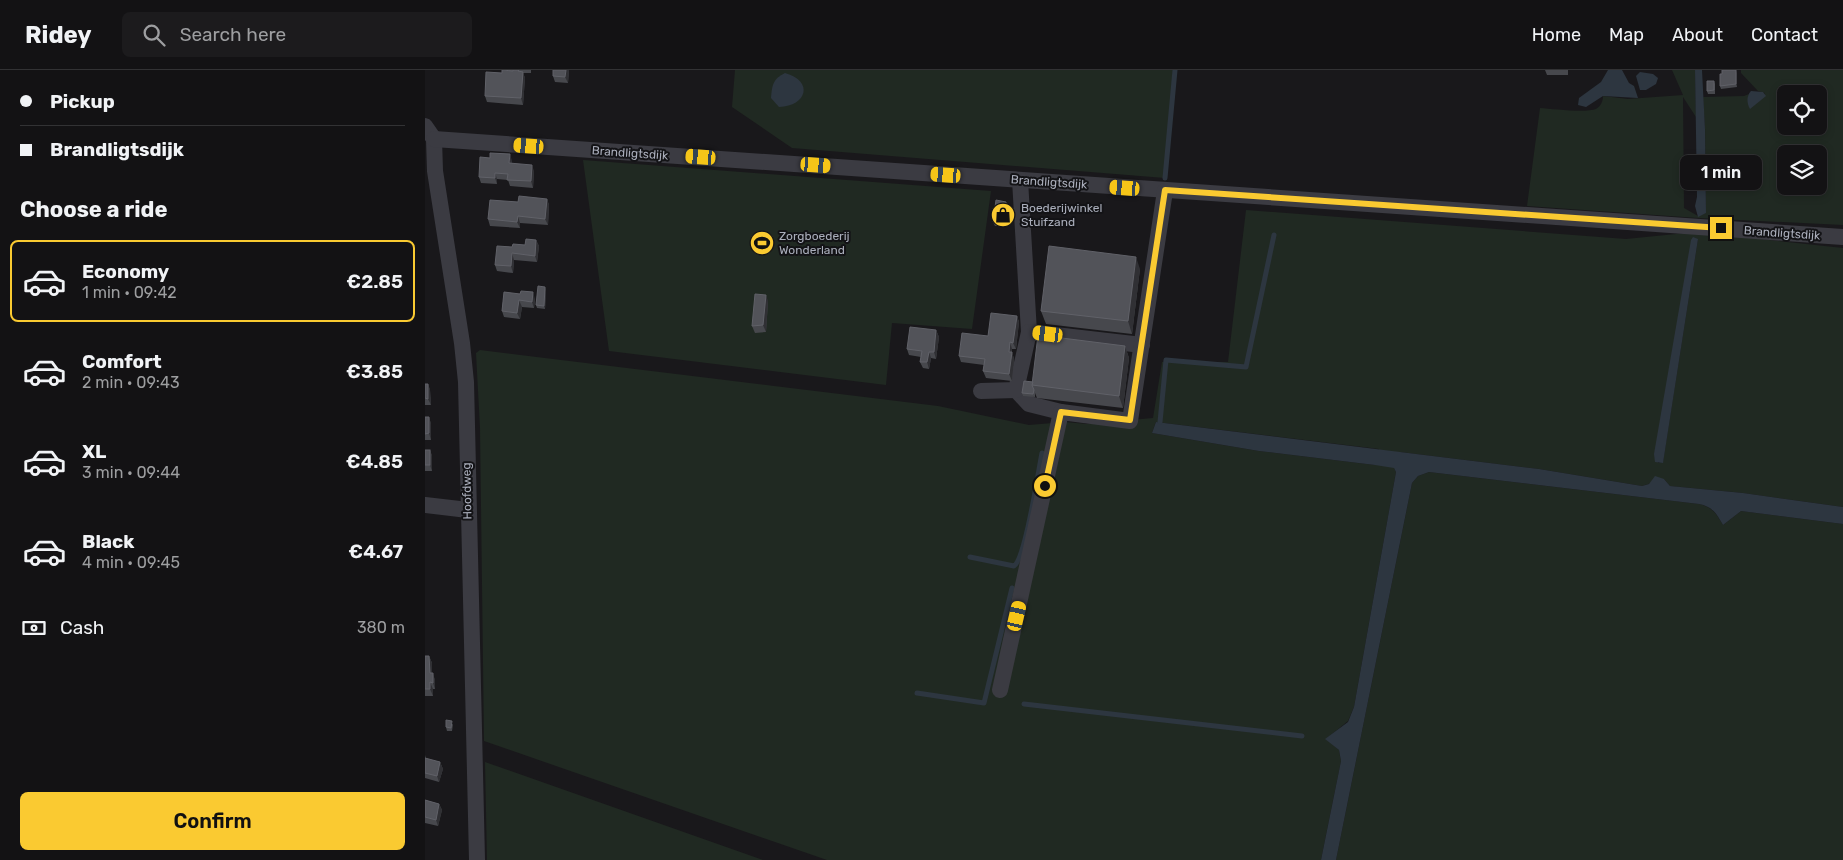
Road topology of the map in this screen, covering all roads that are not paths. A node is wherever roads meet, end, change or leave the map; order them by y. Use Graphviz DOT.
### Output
graph roads {
  1 [pos="430,133"];
  2 [pos="1021,180"];
  3 [pos="1165,190"];
  4 [pos="1843,237"];
  5 [pos="1029,332"];
  6 [pos="1142,346"];
  7 [pos="1016,390"];
  8 [pos="981,391"];
  9 [pos="1061,412"];
  10 [pos="425,505"];
  11 [pos="468,510"];
  12 [pos="1000,690"];
  13 [pos="477,860"];
  1 -- 2 [label="street, Brandligtsdijk"];
  1 -- 11 [label="street, Hoofdweg"];
  2 -- 3 [label="street, Brandligtsdijk"];
  2 -- 5 [label="street"];
  3 -- 4 [label="street, Brandligtsdijk"];
  3 -- 6 [label="street"];
  5 -- 6 [label="street"];
  5 -- 7 [label="street"];
  6 -- 9 [label="street"];
  7 -- 8 [label="street"];
  7 -- 9 [label="street"];
  9 -- 12 [label="street"];
  10 -- 11 [label="street"];
  11 -- 13 [label="street, Hoofdweg"];
}
